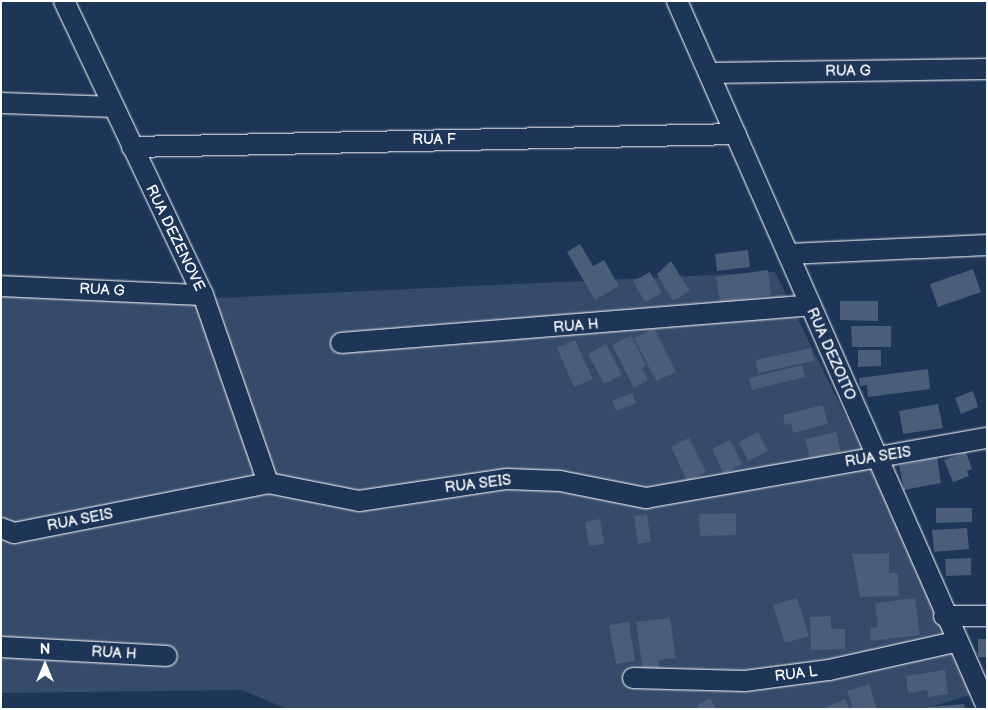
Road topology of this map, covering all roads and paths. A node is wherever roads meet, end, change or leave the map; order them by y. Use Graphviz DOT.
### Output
graph roads {
  1 [pos="64,1"];
  2 [pos="677,1"];
  3 [pos="987,69"];
  4 [pos="709,73"];
  5 [pos="1,102"];
  6 [pos="112,107"];
  7 [pos="736,134"];
  8 [pos="132,147"];
  9 [pos="987,245"];
  10 [pos="788,254"];
  11 [pos="1,286"];
  12 [pos="202,295"];
  13 [pos="810,306"];
  14 [pos="341,343"];
  15 [pos="987,438"];
  16 [pos="875,456"];
  17 [pos="268,483"];
  18 [pos="1,528"];
  19 [pos="944,616"];
  20 [pos="987,616"];
  21 [pos="955,642"];
  22 [pos="1,647"];
  23 [pos="167,656"];
  24 [pos="634,678"];
  25 [pos="987,707"];
  1 -- 6 [label="street, RUA DEZENOVE"];
  2 -- 4 [label="street, RUA DEZOITO"];
  3 -- 4 [label="street, RUA G"];
  4 -- 7 [label="street, RUA DEZOITO"];
  5 -- 6 [label="street"];
  6 -- 8 [label="street, RUA DEZENOVE"];
  7 -- 8 [label="street, RUA F"];
  7 -- 10 [label="street, RUA DEZOITO"];
  8 -- 12 [label="street, RUA DEZENOVE"];
  9 -- 10 [label="street"];
  10 -- 13 [label="street, RUA DEZOITO"];
  11 -- 12 [label="street, RUA G"];
  12 -- 17 [label="street, RUA DEZENOVE"];
  13 -- 14 [label="street, RUA H"];
  13 -- 16 [label="street, RUA DEZOITO"];
  15 -- 16 [label="street, RUA SEIS"];
  16 -- 17 [label="street, RUA SEIS"];
  16 -- 19 [label="street, RUA DEZOITO"];
  17 -- 18 [label="street, RUA SEIS"];
  19 -- 20 [label="street"];
  19 -- 21 [label="street, RUA DEZOITO"];
  21 -- 24 [label="street, RUA L"];
  21 -- 25 [label="street, RUA DEZOITO"];
  22 -- 23 [label="street, RUA H"];
}
